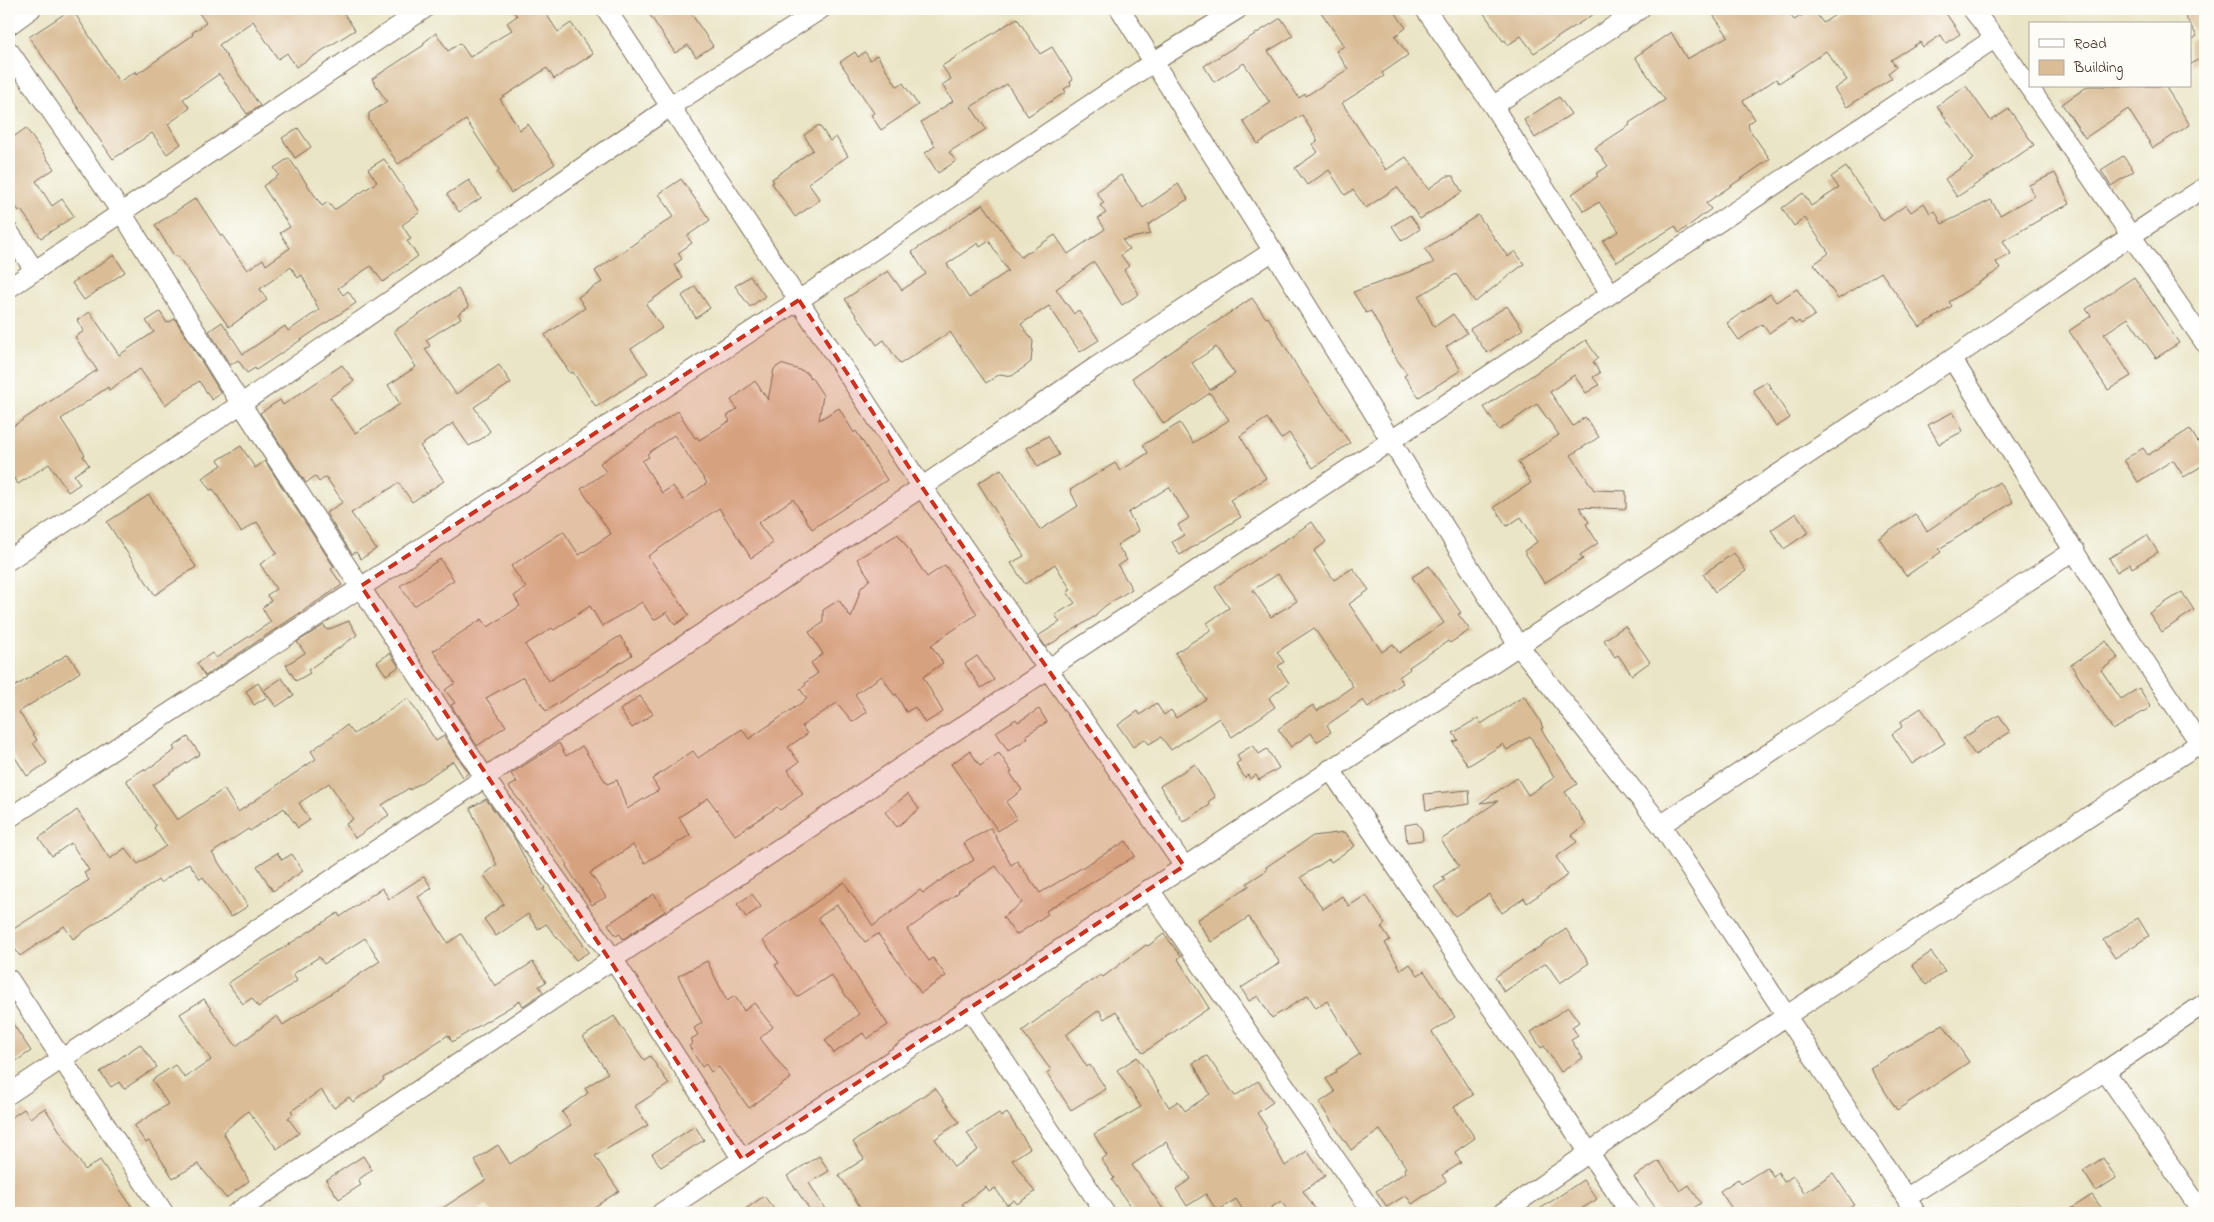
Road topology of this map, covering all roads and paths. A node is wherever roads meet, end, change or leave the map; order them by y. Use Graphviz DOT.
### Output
graph roads {
  1 [pos="31,9"];
  2 [pos="424,9"];
  3 [pos="606,9"];
  4 [pos="821,9"];
  5 [pos="1120,9"];
  6 [pos="1238,9"];
  7 [pos="1425,9"];
  8 [pos="1640,9"];
  9 [pos="1972,9"];
  10 [pos="9,25"];
  11 [pos="1995,38"];
  12 [pos="9,51"];
  13 [pos="1155,61"];
  14 [pos="2029,87"];
  15 [pos="2030,88"];
  16 [pos="671,106"];
  17 [pos="1493,106"];
  18 [pos="2205,187"];
  19 [pos="122,213"];
  20 [pos="9,232"];
  21 [pos="2132,235"];
  22 [pos="1273,251"];
  23 [pos="35,271"];
  24 [pos="9,288"];
  25 [pos="1610,294"];
  26 [pos="798,300"];
  27 [pos="2205,342"];
  28 [pos="1952,359"];
  29 [pos="242,404"];
  30 [pos="1392,442"];
  31 [pos="922,488"];
  32 [pos="2075,550"];
  33 [pos="9,560"];
  34 [pos="361,586"];
  35 [pos="1518,645"];
  36 [pos="1047,671"];
  37 [pos="2203,747"];
  38 [pos="1330,769"];
  39 [pos="486,778"];
  40 [pos="9,818"];
  41 [pos="1661,826"];
  42 [pos="1184,866"];
  43 [pos="1149,889"];
  44 [pos="613,959"];
  45 [pos="9,979"];
  46 [pos="2205,1003"];
  47 [pos="969,1008"];
  48 [pos="1786,1016"];
  49 [pos="62,1058"];
  50 [pos="2105,1072"];
  51 [pos="9,1094"];
  52 [pos="1590,1153"];
  53 [pos="742,1159"];
  54 [pos="1906,1198"];
  55 [pos="1102,1212"];
  56 [pos="164,1213"];
  57 [pos="236,1213"];
  58 [pos="660,1213"];
  59 [pos="1373,1213"];
  60 [pos="1502,1213"];
  61 [pos="1630,1213"];
  62 [pos="1916,1213"];
  63 [pos="2202,1213"];
  1 -- 10 [label="street"];
  2 -- 19 [label="street"];
  3 -- 16 [label="street"];
  4 -- 16 [label="street"];
  5 -- 13 [label="street"];
  6 -- 13 [label="street"];
  7 -- 17 [label="street"];
  8 -- 17 [label="street"];
  9 -- 11 [label="street"];
  11 -- 14 [label="street"];
  11 -- 25 [label="street"];
  12 -- 19 [label="street"];
  13 -- 22 [label="street"];
  13 -- 26 [label="street"];
  15 -- 21 [label="street"];
  16 -- 26 [label="street"];
  16 -- 29 [label="street"];
  17 -- 25 [label="street"];
  18 -- 21 [label="street"];
  19 -- 23 [label="street"];
  19 -- 29 [label="street"];
  20 -- 23 [label="street"];
  21 -- 27 [label="street"];
  21 -- 28 [label="street"];
  22 -- 30 [label="street"];
  22 -- 31 [label="street"];
  23 -- 24 [label="street"];
  25 -- 30 [label="street"];
  26 -- 31 [label="street"];
  26 -- 34 [label="street"];
  28 -- 32 [label="street"];
  28 -- 35 [label="street"];
  29 -- 33 [label="street"];
  29 -- 34 [label="street"];
  30 -- 35 [label="street"];
  30 -- 36 [label="street"];
  31 -- 36 [label="street"];
  31 -- 39 [label="street"];
  32 -- 37 [label="street"];
  32 -- 41 [label="street"];
  34 -- 39 [label="street"];
  34 -- 40 [label="street"];
  35 -- 38 [label="street"];
  35 -- 41 [label="street"];
  36 -- 42 [label="street"];
  36 -- 44 [label="street"];
  37 -- 48 [label="street"];
  38 -- 42 [label="street"];
  38 -- 52 [label="street"];
  39 -- 44 [label="street"];
  39 -- 49 [label="street"];
  41 -- 48 [label="street"];
  42 -- 43 [label="street"];
  43 -- 47 [label="street"];
  43 -- 59 [label="street"];
  44 -- 53 [label="street"];
  44 -- 57 [label="street"];
  45 -- 49 [label="street"];
  46 -- 50 [label="street"];
  47 -- 53 [label="street"];
  47 -- 55 [label="street"];
  48 -- 52 [label="street"];
  48 -- 54 [label="street"];
  49 -- 51 [label="street"];
  49 -- 56 [label="street"];
  50 -- 54 [label="street"];
  50 -- 63 [label="street"];
  52 -- 60 [label="street"];
  52 -- 61 [label="street"];
  53 -- 58 [label="street"];
  54 -- 62 [label="street"];
}
